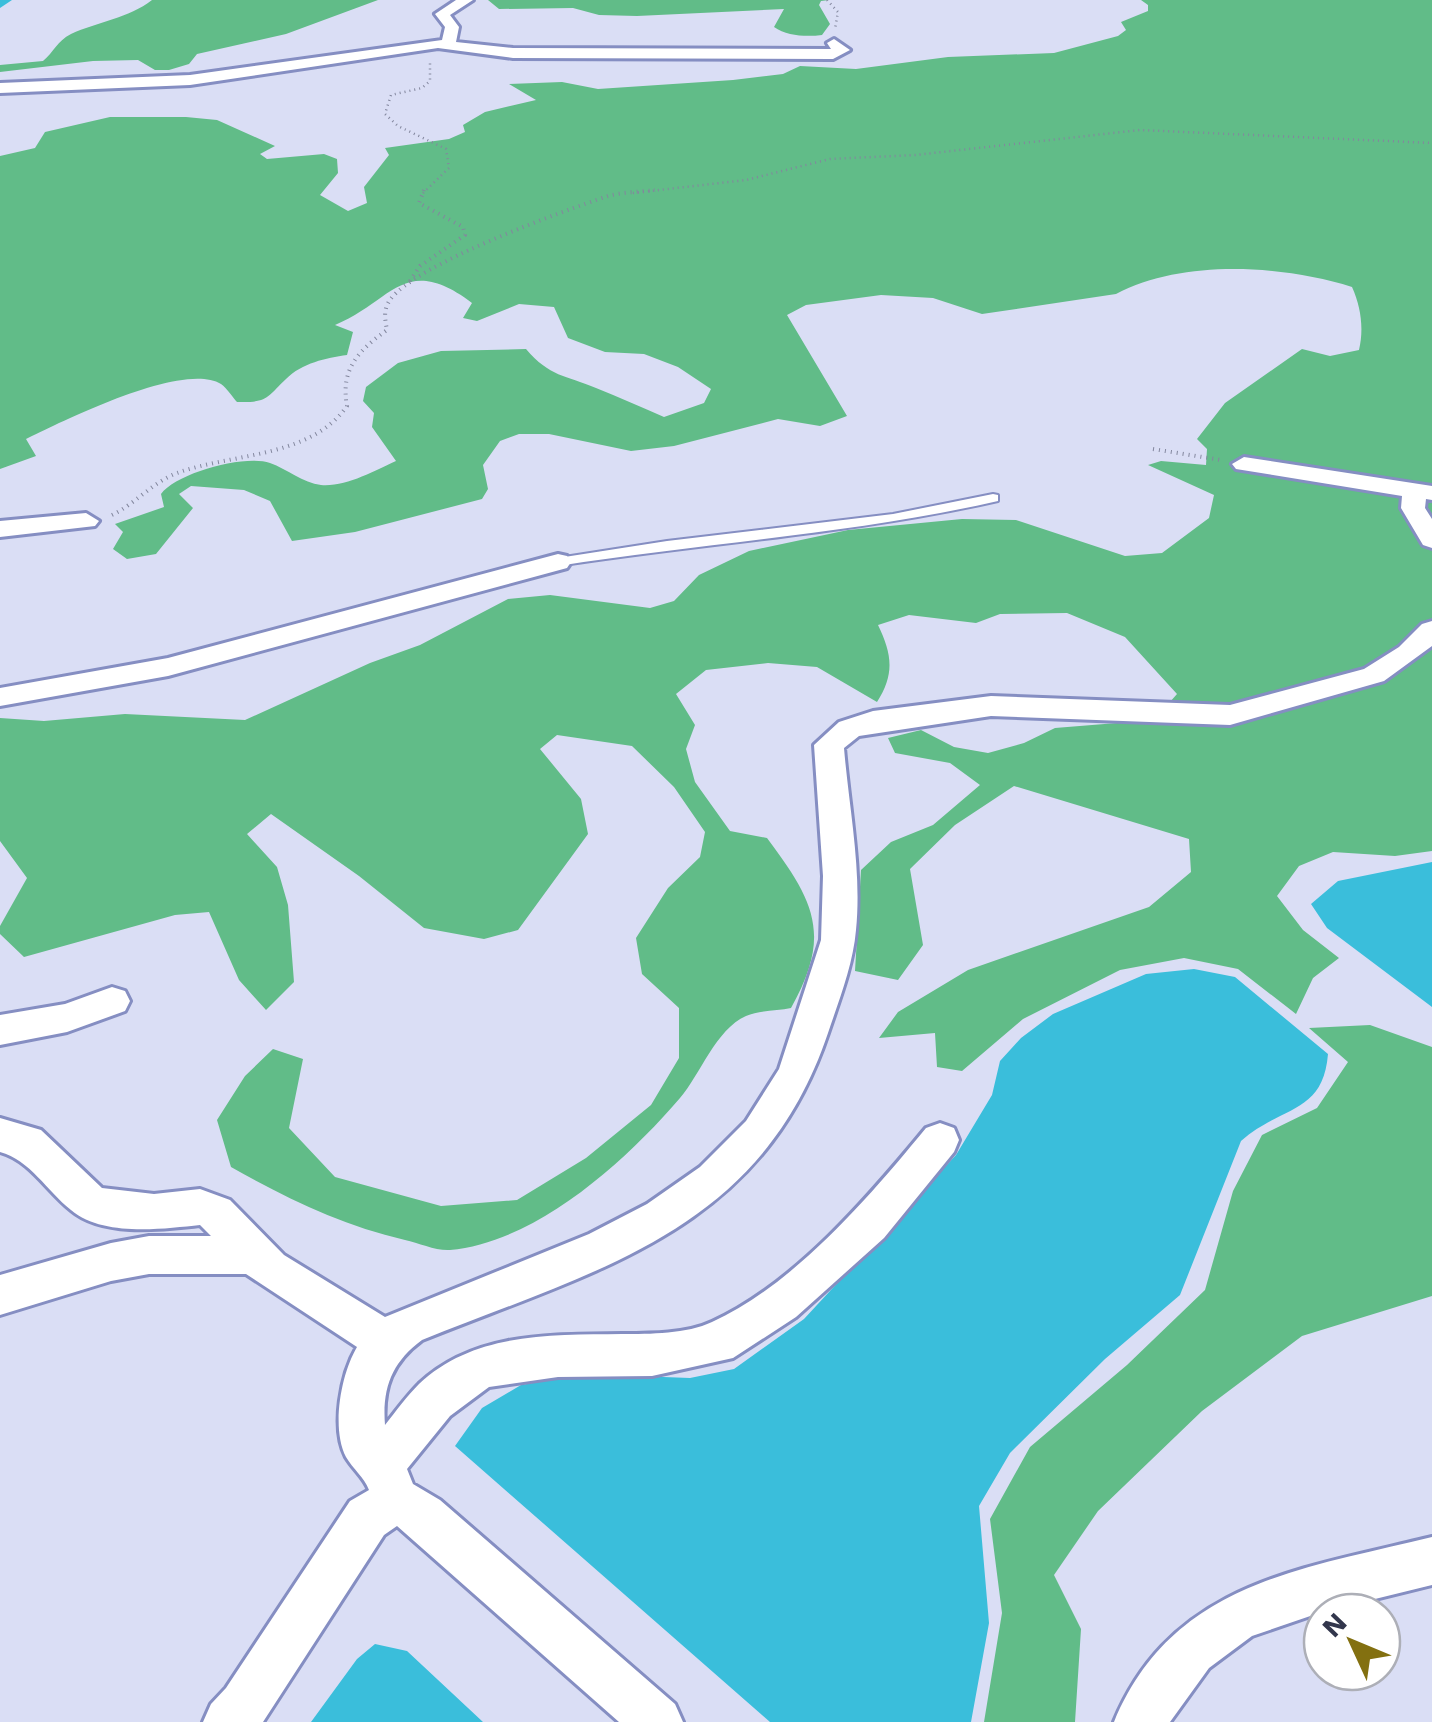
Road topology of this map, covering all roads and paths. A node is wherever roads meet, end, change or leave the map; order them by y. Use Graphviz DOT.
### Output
graph roads {
  1 [pos="466,0"];
  2 [pos="828,0"];
  3 [pos="834,43"];
  4 [pos="430,45"];
  5 [pos="448,45"];
  6 [pos="0,88"];
  7 [pos="1432,143"];
  8 [pos="408,284"];
  9 [pos="1153,448"];
  10 [pos="1244,464"];
  11 [pos="1423,492"];
  12 [pos="994,498"];
  13 [pos="86,521"];
  14 [pos="0,528"];
  15 [pos="1432,540"];
  16 [pos="558,562"];
  17 [pos="1432,630"];
  18 [pos="0,697"];
  19 [pos="112,1001"];
  20 [pos="0,1030"];
  21 [pos="0,1136"];
  22 [pos="940,1140"];
  23 [pos="254,1255"];
  24 [pos="0,1295"];
  25 [pos="386,1341"];
  26 [pos="389,1482"];
  27 [pos="1432,1561"];
  28 [pos="229,1722"];
  29 [pos="658,1722"];
  30 [pos="1140,1722"];
  1 -- 5 [label="street"];
  2 -- 3 [label="path"];
  3 -- 5 [label="street"];
  4 -- 5 [label="street"];
  4 -- 6 [label="street"];
  4 -- 8 [label="path"];
  7 -- 8 [label="path"];
  8 -- 13 [label="path"];
  9 -- 10 [label="path"];
  10 -- 11 [label="street"];
  11 -- 15 [label="street"];
  12 -- 16 [label="lane"];
  13 -- 14 [label="street"];
  16 -- 18 [label="street"];
  17 -- 25 [label="street"];
  19 -- 20 [label="street"];
  21 -- 23 [label="street"];
  22 -- 26 [label="street"];
  23 -- 24 [label="street"];
  23 -- 25 [label="street"];
  25 -- 26 [label="street"];
  26 -- 28 [label="street"];
  26 -- 29 [label="street"];
  27 -- 30 [label="street"];
}
